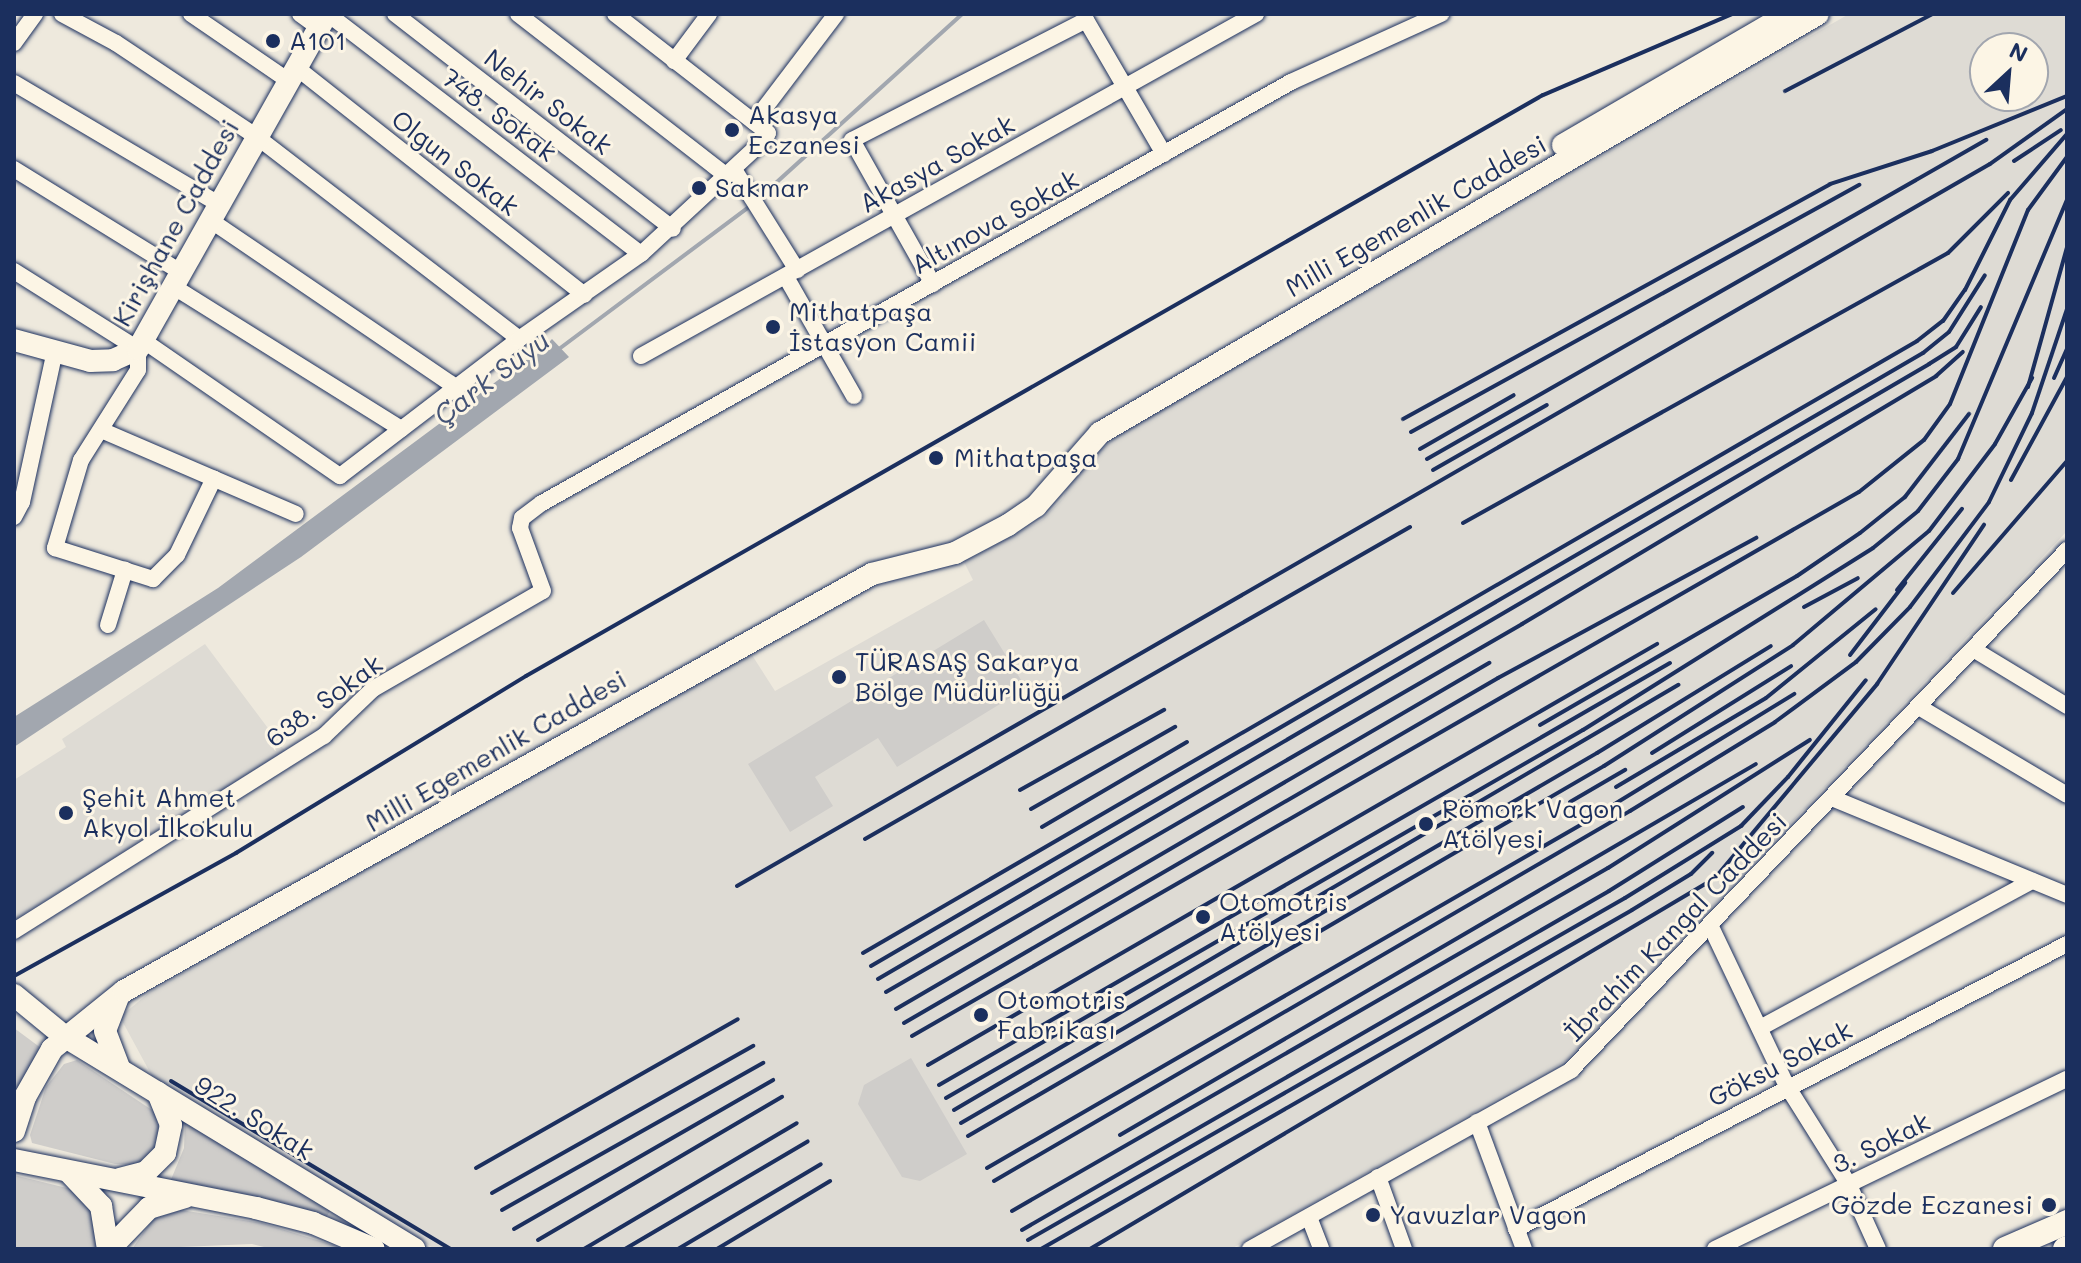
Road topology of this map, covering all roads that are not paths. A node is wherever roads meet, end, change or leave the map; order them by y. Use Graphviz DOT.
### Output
graph roads {
  1 [pos="35,14"];
  2 [pos="62,14"];
  3 [pos="191,14"];
  4 [pos="300,14"];
  5 [pos="395,14"];
  6 [pos="518,14"];
  7 [pos="615,14"];
  8 [pos="709,14"];
  9 [pos="836,14"];
  10 [pos="1256,14"];
  11 [pos="1441,14"];
  12 [pos="1788,14"];
  13 [pos="1818,14"];
  14 [pos="324,19"];
  15 [pos="14,43"];
  16 [pos="674,61"];
  17 [pos="293,75"];
  18 [pos="14,83"];
  19 [pos="1126,85"];
  20 [pos="754,122"];
  21 [pos="257,137"];
  22 [pos="1164,154"];
  23 [pos="14,169"];
  24 [pos="734,175"];
  25 [pos="214,212"];
  26 [pos="892,217"];
  27 [pos="673,229"];
  28 [pos="641,254"];
  29 [pos="14,271"];
  30 [pos="792,273"];
  31 [pos="178,279"];
  32 [pos="933,284"];
  33 [pos="584,295"];
  34 [pos="519,339"];
  35 [pos="14,340"];
  36 [pos="141,345"];
  37 [pos="824,347"];
  38 [pos="55,351"];
  39 [pos="641,356"];
  40 [pos="457,388"];
  41 [pos="854,396"];
  42 [pos="401,429"];
  43 [pos="101,430"];
  44 [pos="214,478"];
  45 [pos="1055,481"];
  46 [pos="296,514"];
  47 [pos="14,517"];
  48 [pos="2067,550"];
  49 [pos="125,570"];
  50 [pos="543,591"];
  51 [pos="108,625"];
  52 [pos="1973,649"];
  53 [pos="2067,706"];
  54 [pos="1919,707"];
  55 [pos="2067,795"];
  56 [pos="1832,798"];
  57 [pos="2032,881"];
  58 [pos="2067,895"];
  59 [pos="1711,927"];
  60 [pos="14,931"];
  61 [pos="2067,944"];
  62 [pos="14,987"];
  63 [pos="124,991"];
  64 [pos="14,995"];
  65 [pos="1760,1028"];
  66 [pos="64,1036"];
  67 [pos="119,1069"];
  68 [pos="2067,1079"];
  69 [pos="1787,1086"];
  70 [pos="158,1092"];
  71 [pos="1477,1122"];
  72 [pos="14,1131"];
  73 [pos="14,1143"];
  74 [pos="22,1161"];
  75 [pos="64,1170"];
  76 [pos="1378,1177"];
  77 [pos="140,1178"];
  78 [pos="1849,1185"];
  79 [pos="200,1197"];
  80 [pos="1309,1217"];
  81 [pos="2067,1222"];
  82 [pos="1516,1229"];
  83 [pos="114,1246"];
  84 [pos="374,1249"];
  85 [pos="414,1249"];
  86 [pos="1250,1249"];
  87 [pos="1321,1249"];
  88 [pos="1404,1249"];
  89 [pos="1524,1249"];
  90 [pos="1715,1249"];
  91 [pos="1878,1249"];
  92 [pos="2005,1249"];
  1 -- 15 [label="street"];
  2 -- 21 [label="street"];
  3 -- 17 [label="street, Olgun Sokak"];
  4 -- 14 [label="street, 748. Sokak"];
  5 -- 27 [label="street, Nehir Sokak"];
  6 -- 24 [label="street"];
  7 -- 16 [label="street"];
  8 -- 16 [label="street"];
  9 -- 20 [label="street"];
  10 -- 19 [label="street, Akasya Sokak"];
  11 -- 22 [label="street, Altınova Sokak"];
  12 -- 45 [label="main road, Milli Egemenlik Caddesi"];
  13 -- 45 [label="main road, Milli Egemenlik Caddesi"];
  14 -- 17 [label="main road, Kirişhane Caddesi"];
  14 -- 28 [label="street, 748. Sokak"];
  16 -- 20 [label="street"];
  17 -- 21 [label="main road, Kirişhane Caddesi"];
  17 -- 33 [label="street, Olgun Sokak"];
  18 -- 25 [label="street"];
  19 -- 22 [label="street"];
  19 -- 26 [label="street, Akasya Sokak"];
  19 -- 26 [label="street"];
  20 -- 24 [label="street"];
  21 -- 25 [label="main road, Kirişhane Caddesi"];
  21 -- 34 [label="street"];
  22 -- 32 [label="street, Altınova Sokak"];
  23 -- 31 [label="street"];
  24 -- 27 [label="street"];
  24 -- 30 [label="street"];
  25 -- 31 [label="main road, Kirişhane Caddesi"];
  25 -- 40 [label="street"];
  26 -- 30 [label="street, Akasya Sokak"];
  26 -- 32 [label="street"];
  27 -- 28 [label="street"];
  28 -- 33 [label="street"];
  29 -- 36 [label="street"];
  30 -- 37 [label="street"];
  30 -- 39 [label="street, Akasya Sokak"];
  31 -- 36 [label="main road, Kirişhane Caddesi"];
  31 -- 42 [label="street"];
  32 -- 37 [label="street, Altınova Sokak"];
  33 -- 34 [label="street"];
  34 -- 40 [label="street"];
  35 -- 38 [label="main road, Kirişhane Caddesi"];
  36 -- 38 [label="main road, Kirişhane Caddesi"];
  36 -- 42 [label="street"];
  36 -- 43 [label="street"];
  37 -- 41 [label="street"];
  37 -- 50 [label="street, Altınova Sokak"];
  38 -- 47 [label="street"];
  40 -- 42 [label="street"];
  43 -- 44 [label="street"];
  43 -- 49 [label="street"];
  44 -- 46 [label="street"];
  44 -- 49 [label="street"];
  45 -- 63 [label="main road, Milli Egemenlik Caddesi"];
  48 -- 52 [label="street, İbrahim Kangal Caddesi"];
  49 -- 51 [label="street"];
  50 -- 60 [label="street, 638. Sokak"];
  52 -- 53 [label="street"];
  52 -- 54 [label="street, İbrahim Kangal Caddesi"];
  54 -- 55 [label="street"];
  54 -- 56 [label="street, İbrahim Kangal Caddesi"];
  56 -- 57 [label="street"];
  56 -- 59 [label="street, İbrahim Kangal Caddesi"];
  57 -- 58 [label="street"];
  57 -- 65 [label="street"];
  59 -- 65 [label="street"];
  59 -- 71 [label="street, İbrahim Kangal Caddesi"];
  61 -- 69 [label="street, Göksu Sokak"];
  62 -- 66 [label="main road, 922. Sokak"];
  63 -- 66 [label="main road, Milli Egemenlik Caddesi"];
  63 -- 67 [label="main road"];
  64 -- 66 [label="main road, 922. Sokak"];
  65 -- 69 [label="street"];
  66 -- 67 [label="main road, 922. Sokak"];
  66 -- 72 [label="main road, Milli Egemenlik Caddesi"];
  67 -- 70 [label="main road, 922. Sokak"];
  68 -- 78 [label="street, 3. Sokak"];
  69 -- 78 [label="street"];
  69 -- 82 [label="street, Göksu Sokak"];
  70 -- 77 [label="main road"];
  70 -- 85 [label="main road, 922. Sokak"];
  71 -- 76 [label="street, İbrahim Kangal Caddesi"];
  71 -- 82 [label="street"];
  73 -- 74 [label="main road"];
  74 -- 75 [label="main road"];
  75 -- 77 [label="main road"];
  75 -- 83 [label="main road"];
  76 -- 80 [label="street, İbrahim Kangal Caddesi"];
  76 -- 88 [label="street"];
  77 -- 79 [label="main road"];
  77 -- 83 [label="main road"];
  78 -- 90 [label="street, 3. Sokak"];
  78 -- 91 [label="street"];
  79 -- 83 [label="main road"];
  79 -- 84 [label="main road"];
  80 -- 86 [label="street, İbrahim Kangal Caddesi"];
  80 -- 87 [label="street"];
  81 -- 92 [label="main road"];
  82 -- 89 [label="street"];
}
